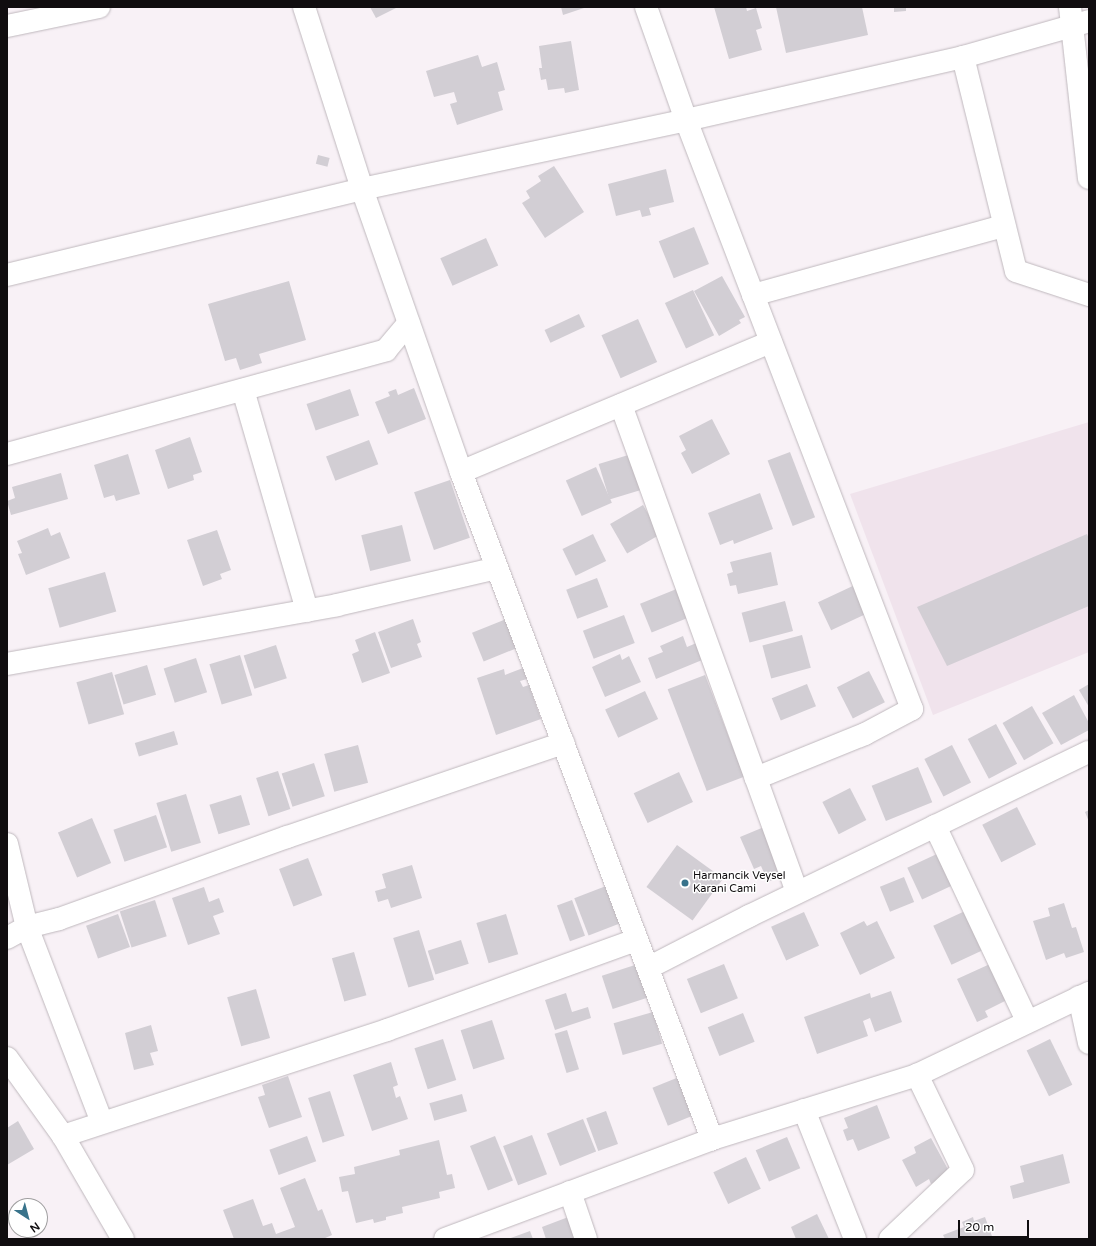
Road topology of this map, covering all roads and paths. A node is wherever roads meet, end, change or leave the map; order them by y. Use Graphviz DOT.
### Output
graph roads {
  1 [pos="99,7"];
  2 [pos="304,7"];
  3 [pos="646,7"];
  4 [pos="1077,17"];
  5 [pos="7,26"];
  6 [pos="963,57"];
  7 [pos="686,120"];
  8 [pos="1089,178"];
  9 [pos="362,188"];
  10 [pos="1003,226"];
  11 [pos="7,276"];
  12 [pos="753,294"];
  13 [pos="1089,295"];
  14 [pos="409,323"];
  15 [pos="771,342"];
  16 [pos="243,390"];
  17 [pos="621,405"];
  18 [pos="7,454"];
  19 [pos="461,472"];
  20 [pos="497,568"];
  21 [pos="307,611"];
  22 [pos="7,664"];
  23 [pos="563,742"];
  24 [pos="1089,752"];
  25 [pos="756,778"];
  26 [pos="935,826"];
  27 [pos="7,844"];
  28 [pos="797,892"];
  29 [pos="27,927"];
  30 [pos="7,938"];
  31 [pos="636,940"];
  32 [pos="648,968"];
  33 [pos="1084,995"];
  34 [pos="1027,1021"];
  35 [pos="1089,1044"];
  36 [pos="7,1058"];
  37 [pos="917,1076"];
  38 [pos="804,1110"];
  39 [pos="102,1122"];
  40 [pos="63,1136"];
  41 [pos="712,1139"];
  42 [pos="570,1192"];
  43 [pos="123,1239"];
  44 [pos="445,1239"];
  45 [pos="586,1239"];
  46 [pos="855,1239"];
  47 [pos="890,1239"];
  1 -- 5 [label="street"];
  2 -- 9 [label="street"];
  3 -- 7 [label="street"];
  4 -- 6 [label="street"];
  4 -- 8 [label="street"];
  6 -- 7 [label="street"];
  6 -- 10 [label="street"];
  7 -- 9 [label="street"];
  7 -- 12 [label="street"];
  9 -- 11 [label="street"];
  9 -- 14 [label="street"];
  10 -- 12 [label="street"];
  10 -- 13 [label="street"];
  12 -- 15 [label="street"];
  14 -- 16 [label="street"];
  14 -- 19 [label="street"];
  15 -- 17 [label="street"];
  15 -- 25 [label="street"];
  16 -- 18 [label="street"];
  16 -- 21 [label="street"];
  17 -- 19 [label="street"];
  17 -- 25 [label="street"];
  19 -- 20 [label="street"];
  20 -- 21 [label="street"];
  20 -- 23 [label="street"];
  21 -- 22 [label="street"];
  23 -- 29 [label="street"];
  23 -- 31 [label="street"];
  24 -- 26 [label="street"];
  25 -- 28 [label="street"];
  26 -- 28 [label="street"];
  26 -- 34 [label="street"];
  27 -- 29 [label="street"];
  28 -- 32 [label="street"];
  29 -- 30 [label="street"];
  29 -- 39 [label="street"];
  31 -- 32 [label="street"];
  31 -- 39 [label="street"];
  32 -- 41 [label="street"];
  33 -- 34 [label="street"];
  33 -- 35 [label="street"];
  34 -- 37 [label="street"];
  36 -- 40 [label="street"];
  37 -- 38 [label="street"];
  37 -- 47 [label="street"];
  38 -- 41 [label="street"];
  38 -- 46 [label="street"];
  39 -- 40 [label="street"];
  40 -- 43 [label="street"];
  41 -- 42 [label="street"];
  42 -- 44 [label="street"];
  42 -- 45 [label="street"];
}
